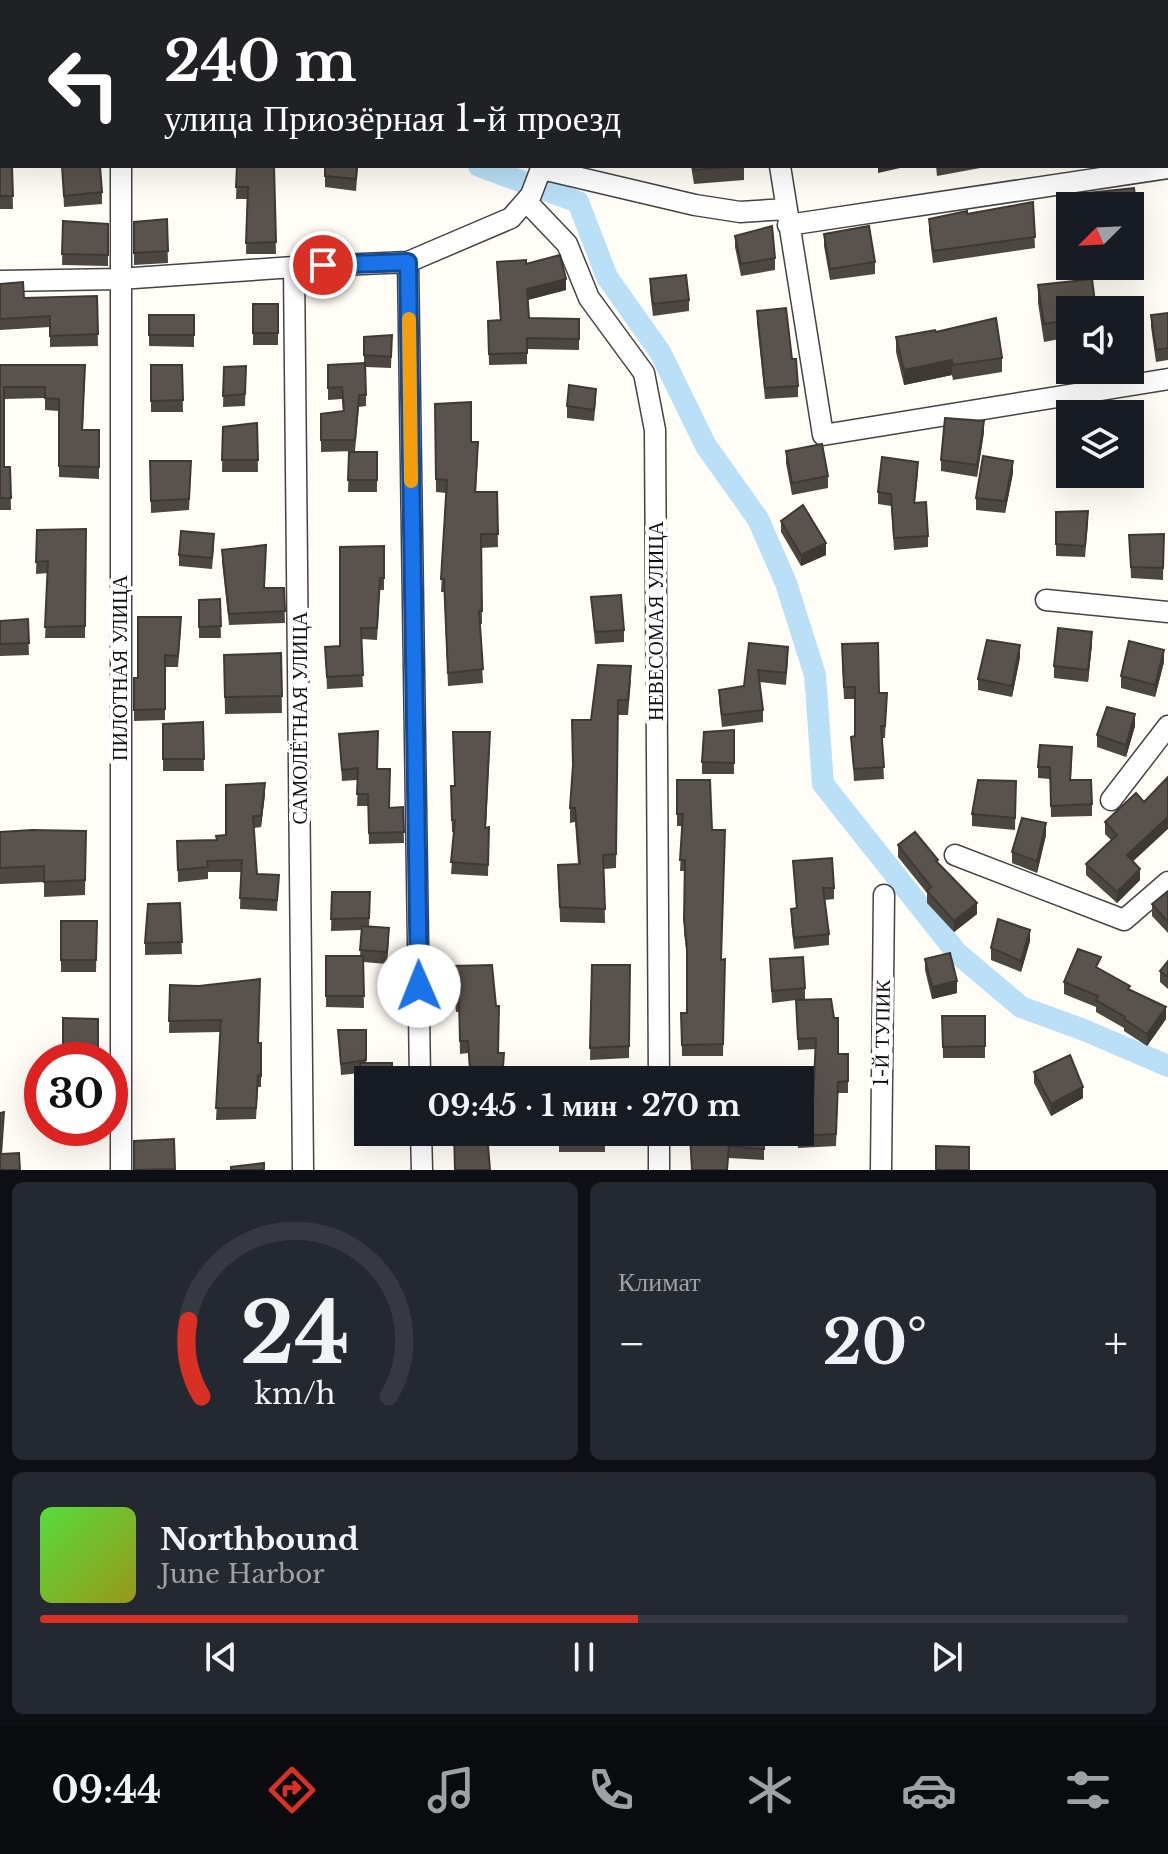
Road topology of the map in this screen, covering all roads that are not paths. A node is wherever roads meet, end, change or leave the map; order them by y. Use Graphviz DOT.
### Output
graph roads {
  1 [pos="121,168"];
  2 [pos="780,168"];
  3 [pos="1168,168"];
  4 [pos="542,169"];
  5 [pos="528,198"];
  6 [pos="787,217"];
  7 [pos="408,262"];
  8 [pos="294,267"];
  9 [pos="119,279"];
  10 [pos="0,281"];
  11 [pos="1168,379"];
  12 [pos="1046,600"];
  13 [pos="1168,612"];
  14 [pos="1168,726"];
  15 [pos="1111,800"];
  16 [pos="955,855"];
  17 [pos="1168,882"];
  18 [pos="884,895"];
  19 [pos="420,1066"];
  20 [pos="659,1066"];
  21 [pos="421,1146"];
  22 [pos="659,1146"];
  23 [pos="121,1170"];
  24 [pos="303,1170"];
  25 [pos="422,1170"];
  26 [pos="659,1170"];
  27 [pos="881,1170"];
  1 -- 9 [label="street, ПИЛОТНАЯ УЛИЦА"];
  2 -- 6 [label="street"];
  3 -- 6 [label="street"];
  4 -- 5 [label="street"];
  4 -- 6 [label="street"];
  5 -- 7 [label="street"];
  5 -- 20 [label="street, НЕВЕСОМАЯ УЛИЦА"];
  6 -- 11 [label="street"];
  7 -- 8 [label="street"];
  7 -- 19 [label="street"];
  8 -- 9 [label="street"];
  8 -- 24 [label="street, САМОЛЁТНАЯ УЛИЦА"];
  9 -- 10 [label="street"];
  9 -- 23 [label="street, ПИЛОТНАЯ УЛИЦА"];
  12 -- 13 [label="street"];
  14 -- 15 [label="street"];
  16 -- 17 [label="street"];
  18 -- 27 [label="street, 1-Й ТУПИК"];
  21 -- 25 [label="street"];
  22 -- 26 [label="street"];
}
